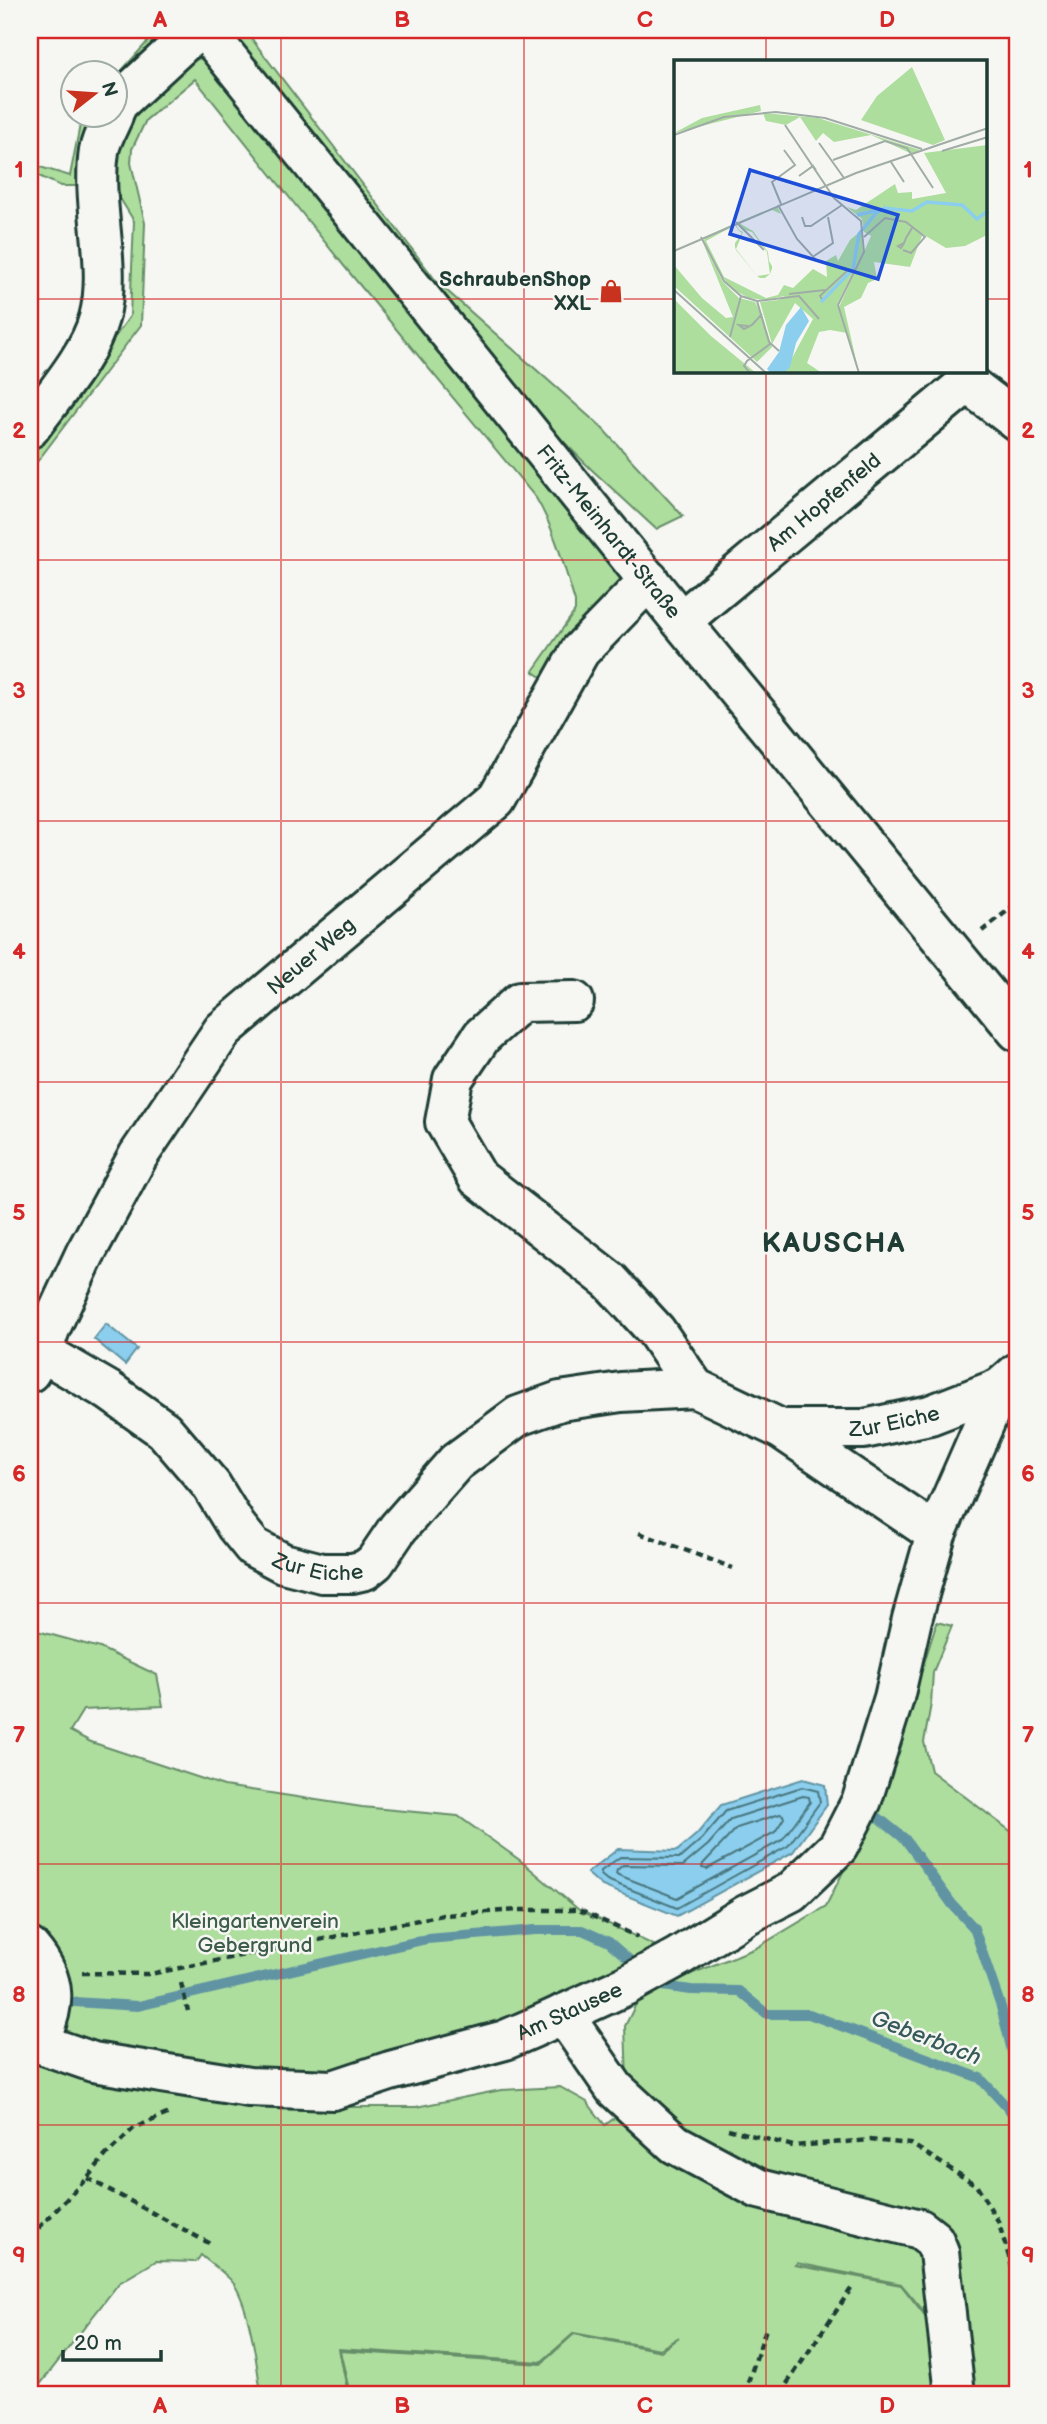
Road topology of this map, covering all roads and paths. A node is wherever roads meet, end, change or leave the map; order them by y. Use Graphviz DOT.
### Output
graph roads {
  1 [pos="197,30"];
  2 [pos="205,30"];
  3 [pos="130,92"];
  4 [pos="107,130"];
  5 [pos="961,377"];
  6 [pos="1017,421"];
  7 [pos="30,428"];
  8 [pos="649,580"];
  9 [pos="681,621"];
  10 [pos="1017,903"];
  11 [pos="954,954"];
  12 [pos="574,1002"];
  13 [pos="1017,1031"];
  14 [pos="36,1362"];
  15 [pos="1009,1380"];
  16 [pos="695,1388"];
  17 [pos="781,1429"];
  18 [pos="639,1533"];
  19 [pos="936,1534"];
  20 [pos="733,1568"];
  21 [pos="912,1619"];
  22 [pos="670,1961"];
  23 [pos="45,1979"];
  24 [pos="181,1983"];
  25 [pos="188,2011"];
  26 [pos="563,2014"];
  27 [pos="34,2043"];
  28 [pos="174,2111"];
  29 [pos="718,2126"];
  30 [pos="87,2178"];
  31 [pos="30,2237"];
  32 [pos="209,2243"];
  33 [pos="1017,2283"];
  34 [pos="853,2286"];
  35 [pos="767,2326"];
  36 [pos="514,2391"];
  37 [pos="535,2394"];
  38 [pos="744,2394"];
  39 [pos="780,2394"];
  40 [pos="955,2394"];
  1 -- 3 [label="street"];
  2 -- 8 [label="street, Fritz-Meinhardt-Straße"];
  4 -- 7 [label="street"];
  5 -- 6 [label="street, Am Hopfenfeld"];
  5 -- 9 [label="street, Am Hopfenfeld"];
  8 -- 9 [label="street, Fritz-Meinhardt-Straße"];
  8 -- 14 [label="street, Neuer Weg"];
  9 -- 11 [label="street, Fritz-Meinhardt-Straße"];
  10 -- 11 [label="path"];
  11 -- 13 [label="street, Fritz-Meinhardt-Straße"];
  12 -- 16 [label="street"];
  14 -- 16 [label="street, Zur Eiche"];
  15 -- 17 [label="street, Zur Eiche"];
  15 -- 19 [label="street, Zur Eiche"];
  16 -- 17 [label="street, Zur Eiche"];
  17 -- 19 [label="street, Zur Eiche"];
  18 -- 20 [label="path"];
  19 -- 21 [label="street, Zur Eiche"];
  21 -- 22 [label="street, Am Stausee"];
  22 -- 23 [label="path"];
  22 -- 26 [label="street, Am Stausee"];
  23 -- 27 [label="street"];
  24 -- 25 [label="path"];
  26 -- 27 [label="street, Am Stausee"];
  26 -- 40 [label="street"];
  28 -- 30 [label="path"];
  29 -- 33 [label="path"];
  30 -- 31 [label="path"];
  30 -- 32 [label="path"];
  34 -- 39 [label="path"];
  35 -- 38 [label="path"];
  36 -- 37 [label="path"];
}
